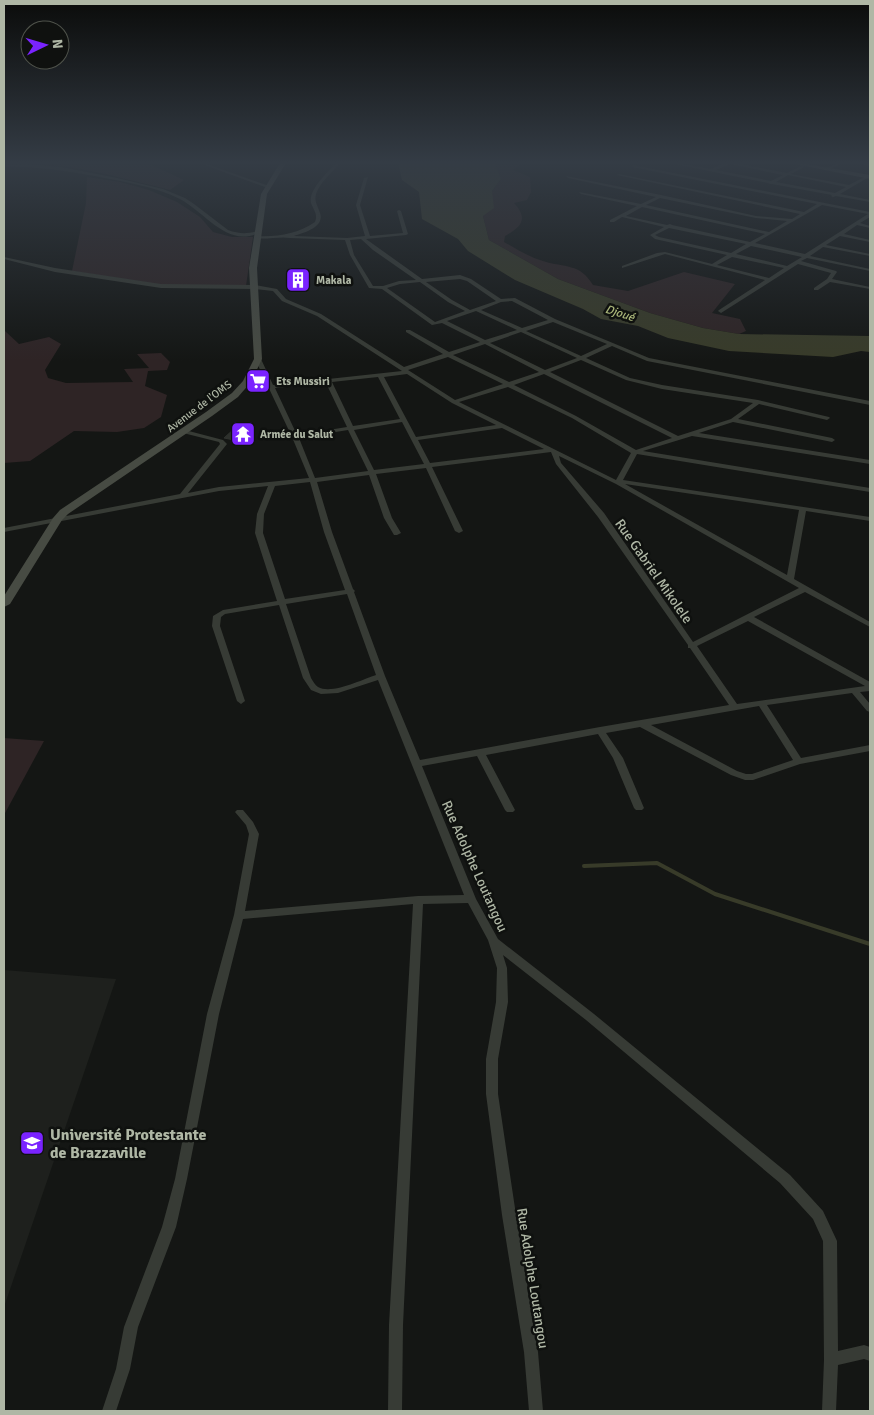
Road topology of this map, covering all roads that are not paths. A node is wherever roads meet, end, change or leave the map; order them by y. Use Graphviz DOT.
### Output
graph roads {
  1 [pos="221,229"];
  2 [pos="258,229"];
  3 [pos="307,229"];
  4 [pos="363,229"];
  5 [pos="404,229"];
  6 [pos="663,229"];
  7 [pos="686,229"];
  8 [pos="751,229"];
  9 [pos="776,229"];
  10 [pos="850,229"];
  11 [pos="769,233"];
  12 [pos="257,235"];
  13 [pos="841,235"];
  14 [pos="286,237"];
  15 [pos="365,238"];
  16 [pos="347,239"];
  17 [pos="870,241"];
  18 [pos="752,244"];
  19 [pos="823,246"];
  20 [pos="733,255"];
  21 [pos="870,255"];
  22 [pos="807,257"];
  23 [pos="4,258"];
  24 [pos="798,262"];
  25 [pos="713,266"];
  26 [pos="624,267"];
  27 [pos="788,268"];
  28 [pos="870,270"];
  29 [pos="770,280"];
  30 [pos="829,280"];
  31 [pos="422,282"];
  32 [pos="255,287"];
  33 [pos="383,288"];
  34 [pos="870,288"];
  35 [pos="816,289"];
  36 [pos="500,302"];
  37 [pos="474,311"];
  38 [pos="721,311"];
  39 [pos="553,320"];
  40 [pos="444,322"];
  41 [pos="524,330"];
  42 [pos="408,331"];
  43 [pos="485,343"];
  44 [pos="610,345"];
  45 [pos="449,355"];
  46 [pos="582,358"];
  47 [pos="258,359"];
  48 [pos="407,370"];
  49 [pos="543,372"];
  50 [pos="380,377"];
  51 [pos="328,381"];
  52 [pos="510,384"];
  53 [pos="271,386"];
  54 [pos="454,402"];
  55 [pos="758,402"];
  56 [pos="870,403"];
  57 [pos="827,418"];
  58 [pos="403,420"];
  59 [pos="733,420"];
  60 [pos="503,426"];
  61 [pos="350,428"];
  62 [pos="184,432"];
  63 [pos="693,434"];
  64 [pos="295,437"];
  65 [pos="677,438"];
  66 [pos="414,439"];
  67 [pos="832,440"];
  68 [pos="553,450"];
  69 [pos="635,452"];
  70 [pos="870,462"];
  71 [pos="428,466"];
  72 [pos="372,473"];
  73 [pos="313,480"];
  74 [pos="618,482"];
  75 [pos="272,484"];
  76 [pos="870,490"];
  77 [pos="183,495"];
  78 [pos="803,508"];
  79 [pos="58,518"];
  80 [pos="870,519"];
  81 [pos="4,530"];
  82 [pos="459,531"];
  83 [pos="397,534"];
  84 [pos="790,580"];
  85 [pos="804,589"];
  86 [pos="351,591"];
  87 [pos="281,602"];
  88 [pos="4,604"];
  89 [pos="747,617"];
  90 [pos="870,625"];
  91 [pos="691,646"];
  92 [pos="381,676"];
  93 [pos="870,687"];
  94 [pos="855,691"];
  95 [pos="241,701"];
  96 [pos="761,703"];
  97 [pos="735,707"];
  98 [pos="870,709"];
  99 [pos="642,724"];
  100 [pos="600,730"];
  101 [pos="870,748"];
  102 [pos="480,752"];
  103 [pos="799,761"];
  104 [pos="416,764"];
  105 [pos="639,808"];
  106 [pos="510,810"];
  107 [pos="240,812"];
  108 [pos="471,899"];
  109 [pos="418,900"];
  110 [pos="239,915"];
  111 [pos="493,940"];
  112 [pos="870,1354"];
  113 [pos="831,1360"];
  114 [pos="109,1411"];
  115 [pos="395,1411"];
  116 [pos="536,1411"];
  117 [pos="829,1411"];
  1 -- 12 [label="street"];
  2 -- 12 [label="street, Avenue de l'OMS"];
  3 -- 14 [label="street"];
  4 -- 15 [label="street"];
  5 -- 15 [label="street"];
  6 -- 20 [label="street"];
  7 -- 18 [label="street"];
  8 -- 11 [label="street"];
  9 -- 11 [label="street"];
  10 -- 13 [label="street"];
  11 -- 18 [label="street"];
  12 -- 14 [label="street"];
  12 -- 32 [label="street, Avenue de l'OMS"];
  13 -- 17 [label="street"];
  13 -- 19 [label="street"];
  14 -- 16 [label="street"];
  15 -- 16 [label="street"];
  15 -- 31 [label="street"];
  16 -- 33 [label="street"];
  18 -- 20 [label="street"];
  18 -- 22 [label="street"];
  19 -- 21 [label="street"];
  19 -- 22 [label="street"];
  20 -- 25 [label="street"];
  20 -- 27 [label="street"];
  22 -- 24 [label="street"];
  22 -- 28 [label="street"];
  23 -- 32 [label="street"];
  24 -- 27 [label="street"];
  24 -- 30 [label="street"];
  25 -- 26 [label="street"];
  25 -- 29 [label="street"];
  27 -- 29 [label="street"];
  29 -- 38 [label="street"];
  30 -- 34 [label="street"];
  30 -- 35 [label="street"];
  31 -- 33 [label="street"];
  31 -- 36 [label="street"];
  31 -- 37 [label="street"];
  32 -- 47 [label="street, Avenue de l'OMS"];
  32 -- 48 [label="street"];
  33 -- 40 [label="street"];
  36 -- 37 [label="street"];
  36 -- 39 [label="street"];
  37 -- 40 [label="street"];
  37 -- 41 [label="street"];
  39 -- 41 [label="street"];
  39 -- 44 [label="street"];
  40 -- 43 [label="street"];
  41 -- 43 [label="street"];
  41 -- 46 [label="street"];
  42 -- 45 [label="street"];
  43 -- 45 [label="street"];
  43 -- 49 [label="street"];
  44 -- 46 [label="street"];
  44 -- 56 [label="street"];
  45 -- 48 [label="street"];
  45 -- 52 [label="street"];
  46 -- 49 [label="street"];
  46 -- 55 [label="street"];
  47 -- 53 [label="street, Rue Adolphe Loutangou"];
  47 -- 62 [label="street, Avenue de l'OMS"];
  48 -- 50 [label="street"];
  48 -- 54 [label="street"];
  49 -- 52 [label="street"];
  49 -- 65 [label="street"];
  50 -- 51 [label="street"];
  50 -- 58 [label="street"];
  51 -- 53 [label="street"];
  51 -- 61 [label="street"];
  52 -- 54 [label="street"];
  52 -- 69 [label="street"];
  53 -- 64 [label="street, Rue Adolphe Loutangou"];
  54 -- 60 [label="street"];
  55 -- 57 [label="street"];
  55 -- 59 [label="street"];
  58 -- 61 [label="street"];
  58 -- 66 [label="street"];
  59 -- 63 [label="street"];
  59 -- 67 [label="street"];
  60 -- 66 [label="street"];
  60 -- 68 [label="street"];
  61 -- 64 [label="street"];
  61 -- 72 [label="street"];
  62 -- 77 [label="street"];
  62 -- 79 [label="street, Avenue de l'OMS"];
  63 -- 65 [label="street"];
  63 -- 70 [label="street"];
  64 -- 73 [label="street, Rue Adolphe Loutangou"];
  65 -- 69 [label="street"];
  66 -- 71 [label="street"];
  68 -- 71 [label="street"];
  68 -- 74 [label="street"];
  68 -- 91 [label="street, Rue Gabriel Mikolele"];
  69 -- 74 [label="street"];
  69 -- 76 [label="street"];
  71 -- 72 [label="street"];
  71 -- 82 [label="street"];
  72 -- 73 [label="street"];
  72 -- 83 [label="street"];
  73 -- 75 [label="street"];
  73 -- 86 [label="street, Rue Adolphe Loutangou"];
  74 -- 78 [label="street"];
  74 -- 84 [label="street"];
  75 -- 77 [label="street"];
  75 -- 87 [label="street"];
  77 -- 79 [label="street"];
  78 -- 80 [label="street"];
  78 -- 84 [label="street"];
  79 -- 81 [label="street"];
  79 -- 88 [label="street, Avenue de l'OMS"];
  84 -- 85 [label="street"];
  85 -- 89 [label="street"];
  85 -- 90 [label="street"];
  86 -- 87 [label="street"];
  86 -- 92 [label="street, Rue Adolphe Loutangou"];
  87 -- 92 [label="street"];
  87 -- 95 [label="street"];
  89 -- 91 [label="street"];
  89 -- 93 [label="street"];
  91 -- 97 [label="street, Rue Gabriel Mikolele"];
  92 -- 104 [label="street, Rue Adolphe Loutangou"];
  93 -- 94 [label="street"];
  94 -- 96 [label="street"];
  94 -- 98 [label="street"];
  96 -- 97 [label="street"];
  96 -- 103 [label="street"];
  97 -- 99 [label="street"];
  99 -- 100 [label="street"];
  99 -- 103 [label="street"];
  100 -- 102 [label="street"];
  100 -- 105 [label="street"];
  101 -- 103 [label="street"];
  102 -- 104 [label="street"];
  102 -- 106 [label="street"];
  104 -- 108 [label="street, Rue Adolphe Loutangou"];
  107 -- 110 [label="street"];
  108 -- 109 [label="street"];
  108 -- 111 [label="street, Rue Adolphe Loutangou"];
  109 -- 110 [label="street"];
  109 -- 115 [label="street"];
  110 -- 114 [label="street"];
  111 -- 113 [label="street"];
  111 -- 116 [label="street, Rue Adolphe Loutangou"];
  112 -- 113 [label="street"];
  113 -- 117 [label="street"];
}
